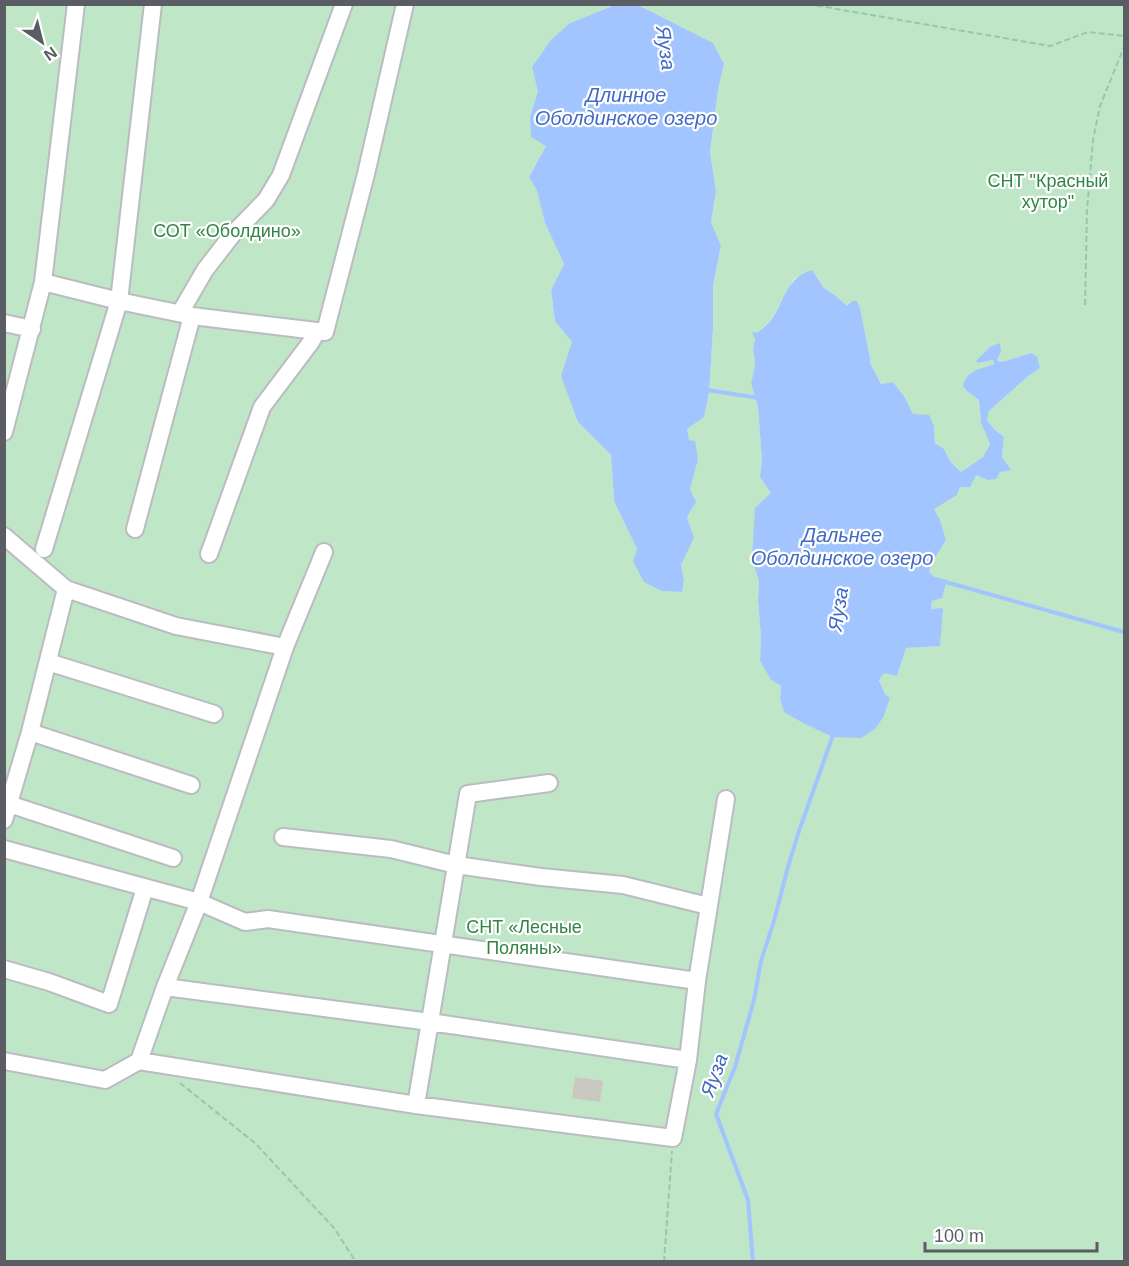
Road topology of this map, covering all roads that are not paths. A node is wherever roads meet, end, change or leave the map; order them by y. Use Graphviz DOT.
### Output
graph roads {
  1 [pos="76,4"];
  2 [pos="153,4"];
  3 [pos="345,4"];
  4 [pos="405,4"];
  5 [pos="43,282"];
  6 [pos="119,301"];
  7 [pos="186,315"];
  8 [pos="4,323"];
  9 [pos="32,329"];
  10 [pos="316,331"];
  11 [pos="4,432"];
  12 [pos="135,529"];
  13 [pos="4,536"];
  14 [pos="44,549"];
  15 [pos="324,552"];
  16 [pos="208,554"];
  17 [pos="66,589"];
  18 [pos="285,647"];
  19 [pos="48,662"];
  20 [pos="214,714"];
  21 [pos="30,732"];
  22 [pos="549,783"];
  23 [pos="191,785"];
  24 [pos="726,799"];
  25 [pos="7,812"];
  26 [pos="283,837"];
  27 [pos="4,849"];
  28 [pos="173,858"];
  29 [pos="456,865"];
  30 [pos="145,888"];
  31 [pos="199,902"];
  32 [pos="708,906"];
  33 [pos="442,943"];
  34 [pos="4,969"];
  35 [pos="697,981"];
  36 [pos="165,987"];
  37 [pos="430,1022"];
  38 [pos="688,1060"];
  39 [pos="4,1061"];
  40 [pos="139,1061"];
  41 [pos="416,1105"];
  1 -- 5 [label="lane"];
  2 -- 6 [label="lane"];
  3 -- 7 [label="lane"];
  4 -- 10 [label="lane"];
  5 -- 6 [label="lane"];
  5 -- 9 [label="lane"];
  6 -- 7 [label="lane"];
  6 -- 14 [label="lane"];
  7 -- 10 [label="lane"];
  7 -- 12 [label="lane"];
  8 -- 9 [label="lane"];
  9 -- 11 [label="lane"];
  10 -- 16 [label="lane"];
  13 -- 17 [label="lane"];
  15 -- 18 [label="lane"];
  17 -- 18 [label="lane"];
  17 -- 19 [label="lane"];
  18 -- 31 [label="lane"];
  19 -- 20 [label="lane"];
  19 -- 21 [label="lane"];
  21 -- 23 [label="lane"];
  21 -- 25 [label="lane"];
  22 -- 29 [label="lane"];
  24 -- 32 [label="lane"];
  25 -- 28 [label="lane"];
  26 -- 29 [label="lane"];
  27 -- 30 [label="lane"];
  29 -- 32 [label="lane"];
  29 -- 33 [label="lane"];
  30 -- 31 [label="lane"];
  30 -- 34 [label="lane"];
  31 -- 33 [label="lane"];
  31 -- 36 [label="lane"];
  32 -- 35 [label="lane"];
  33 -- 35 [label="lane"];
  33 -- 37 [label="lane"];
  35 -- 38 [label="lane"];
  36 -- 37 [label="lane"];
  36 -- 40 [label="lane"];
  37 -- 38 [label="lane"];
  37 -- 41 [label="lane"];
  38 -- 41 [label="lane"];
  39 -- 40 [label="lane"];
  40 -- 41 [label="lane"];
}
